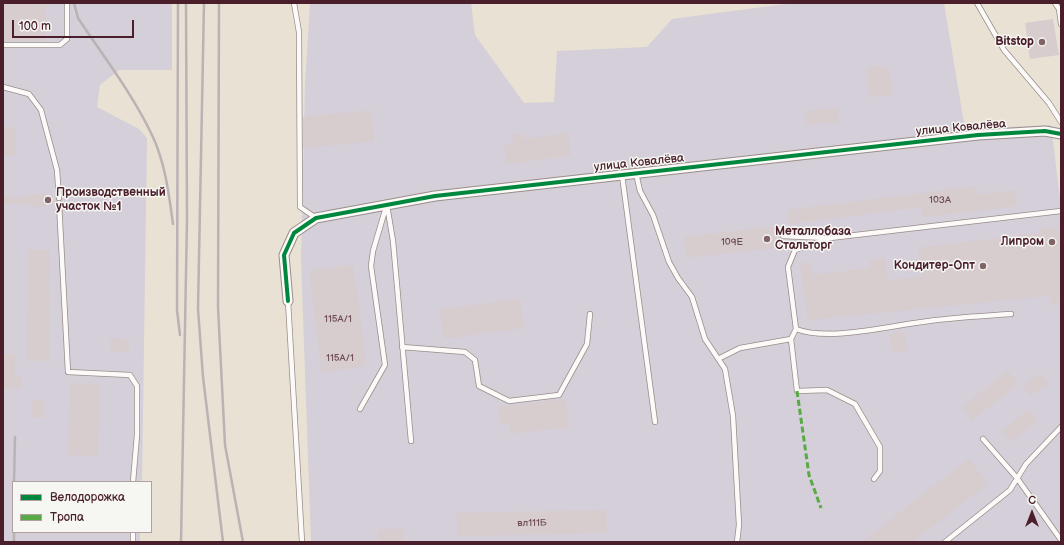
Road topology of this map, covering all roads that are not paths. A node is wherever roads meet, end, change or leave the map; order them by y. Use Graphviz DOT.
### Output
graph roads {
  1 [pos="67,3"];
  2 [pos="294,3"];
  3 [pos="977,3"];
  4 [pos="1055,3"];
  5 [pos="1060,9"];
  6 [pos="1061,24"];
  7 [pos="3,45"];
  8 [pos="3,87"];
  9 [pos="1061,122"];
  10 [pos="1061,134"];
  11 [pos="636,174"];
  12 [pos="622,175"];
  13 [pos="387,205"];
  14 [pos="1061,211"];
  15 [pos="316,218"];
  16 [pos="783,236"];
  17 [pos="830,238"];
  18 [pos="288,300"];
  19 [pos="590,314"];
  20 [pos="1011,314"];
  21 [pos="796,329"];
  22 [pos="790,339"];
  23 [pos="402,347"];
  24 [pos="720,358"];
  25 [pos="360,409"];
  26 [pos="655,422"];
  27 [pos="1061,427"];
  28 [pos="983,439"];
  29 [pos="411,441"];
  30 [pos="1017,478"];
  31 [pos="874,479"];
  32 [pos="133,481"];
  33 [pos="1061,540"];
  34 [pos="302,542"];
  35 [pos="737,542"];
  36 [pos="945,542"];
  1 -- 7 [label="lane"];
  2 -- 15 [label="lane"];
  3 -- 9 [label="lane"];
  4 -- 5 [label="lane"];
  5 -- 6 [label="lane"];
  8 -- 32 [label="lane"];
  10 -- 11 [label="street, улица Ковалёва"];
  11 -- 12 [label="street, улица Ковалёва"];
  11 -- 24 [label="lane"];
  12 -- 13 [label="street, улица Ковалёва"];
  12 -- 26 [label="lane"];
  13 -- 15 [label="street, улица Ковалёва"];
  13 -- 23 [label="lane"];
  13 -- 25 [label="lane"];
  14 -- 17 [label="lane"];
  15 -- 18 [label="street, улица Ковалёва"];
  16 -- 17 [label="lane"];
  17 -- 21 [label="lane"];
  18 -- 34 [label="lane"];
  19 -- 23 [label="lane"];
  20 -- 21 [label="lane"];
  21 -- 22 [label="lane"];
  22 -- 24 [label="lane"];
  22 -- 31 [label="lane"];
  23 -- 29 [label="lane"];
  24 -- 35 [label="lane"];
  27 -- 30 [label="lane"];
  28 -- 30 [label="lane"];
  30 -- 33 [label="lane"];
  30 -- 36 [label="lane"];
}
